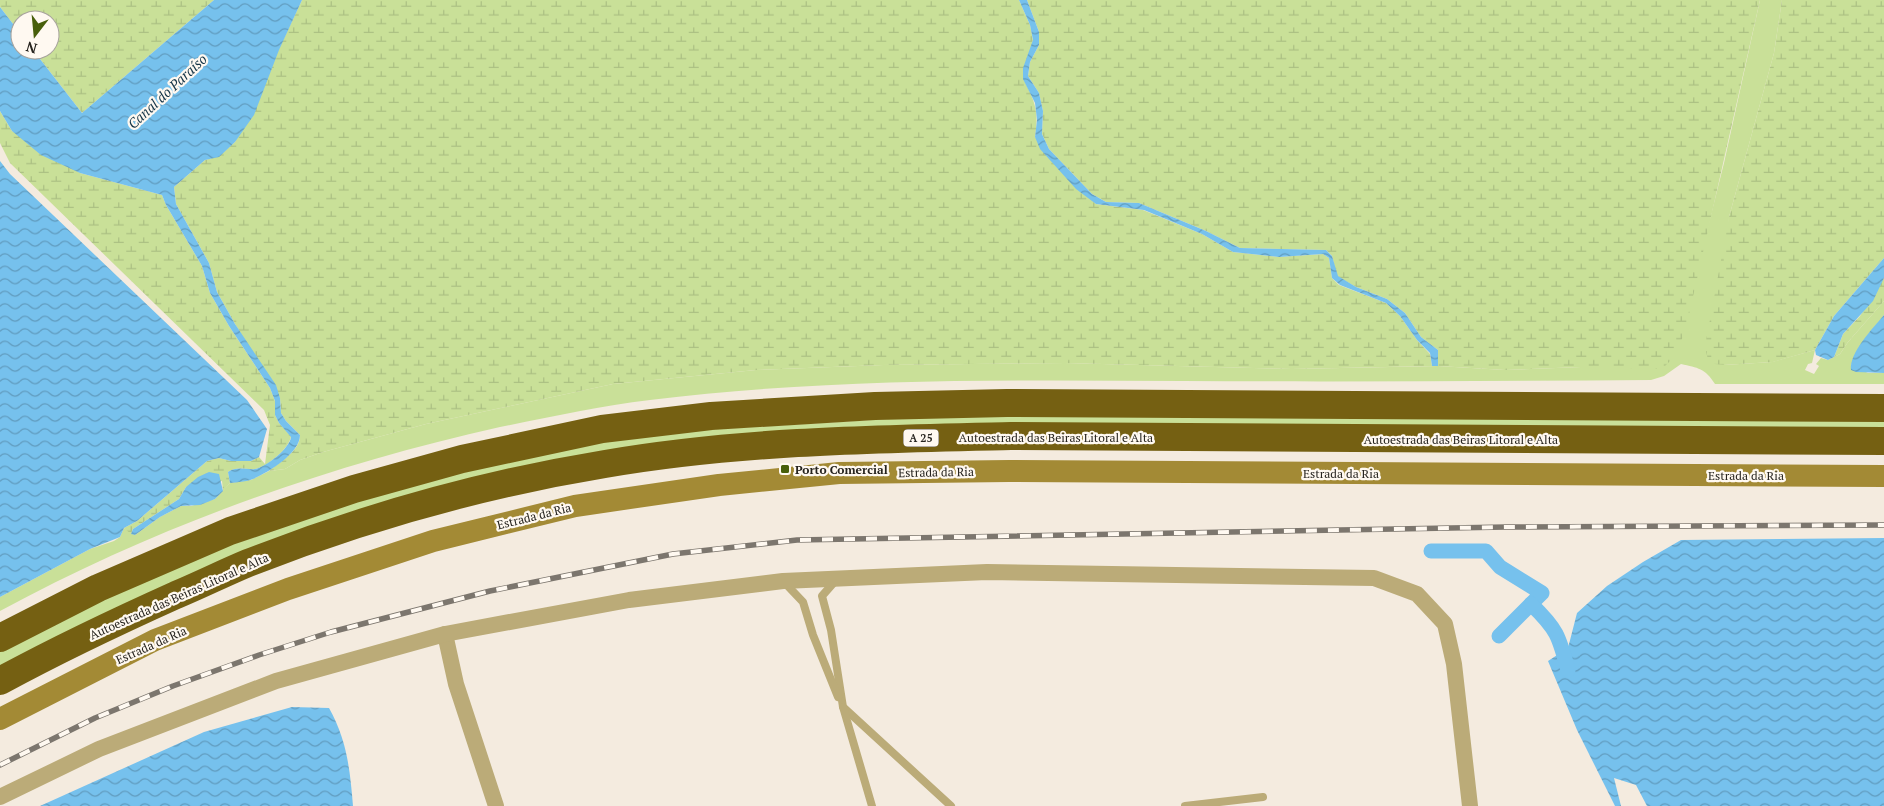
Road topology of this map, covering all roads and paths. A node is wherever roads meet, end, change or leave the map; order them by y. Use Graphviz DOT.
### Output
graph roads {
  1 [pos="1884,408"];
  2 [pos="1884,441"];
  3 [pos="1884,476"];
  4 [pos="838,577"];
  5 [pos="783,581"];
  6 [pos="445,634"];
  7 [pos="0,638"];
  8 [pos="0,681"];
  9 [pos="843,708"];
  10 [pos="0,720"];
  11 [pos="0,797"];
  12 [pos="1263,797"];
  13 [pos="496,806"];
  14 [pos="872,806"];
  15 [pos="951,806"];
  16 [pos="1185,806"];
  17 [pos="1470,806"];
  1 -- 7 [label="highway"];
  2 -- 8 [label="highway, Autoestrada das Beiras Litoral e Alta / A 25"];
  3 -- 10 [label="street, Estrada da Ria"];
  4 -- 5 [label="street"];
  4 -- 9 [label="lane"];
  4 -- 17 [label="street"];
  5 -- 6 [label="street"];
  5 -- 9 [label="lane"];
  6 -- 11 [label="street"];
  6 -- 13 [label="street"];
  9 -- 14 [label="lane"];
  9 -- 15 [label="lane"];
  12 -- 16 [label="lane"];
}
